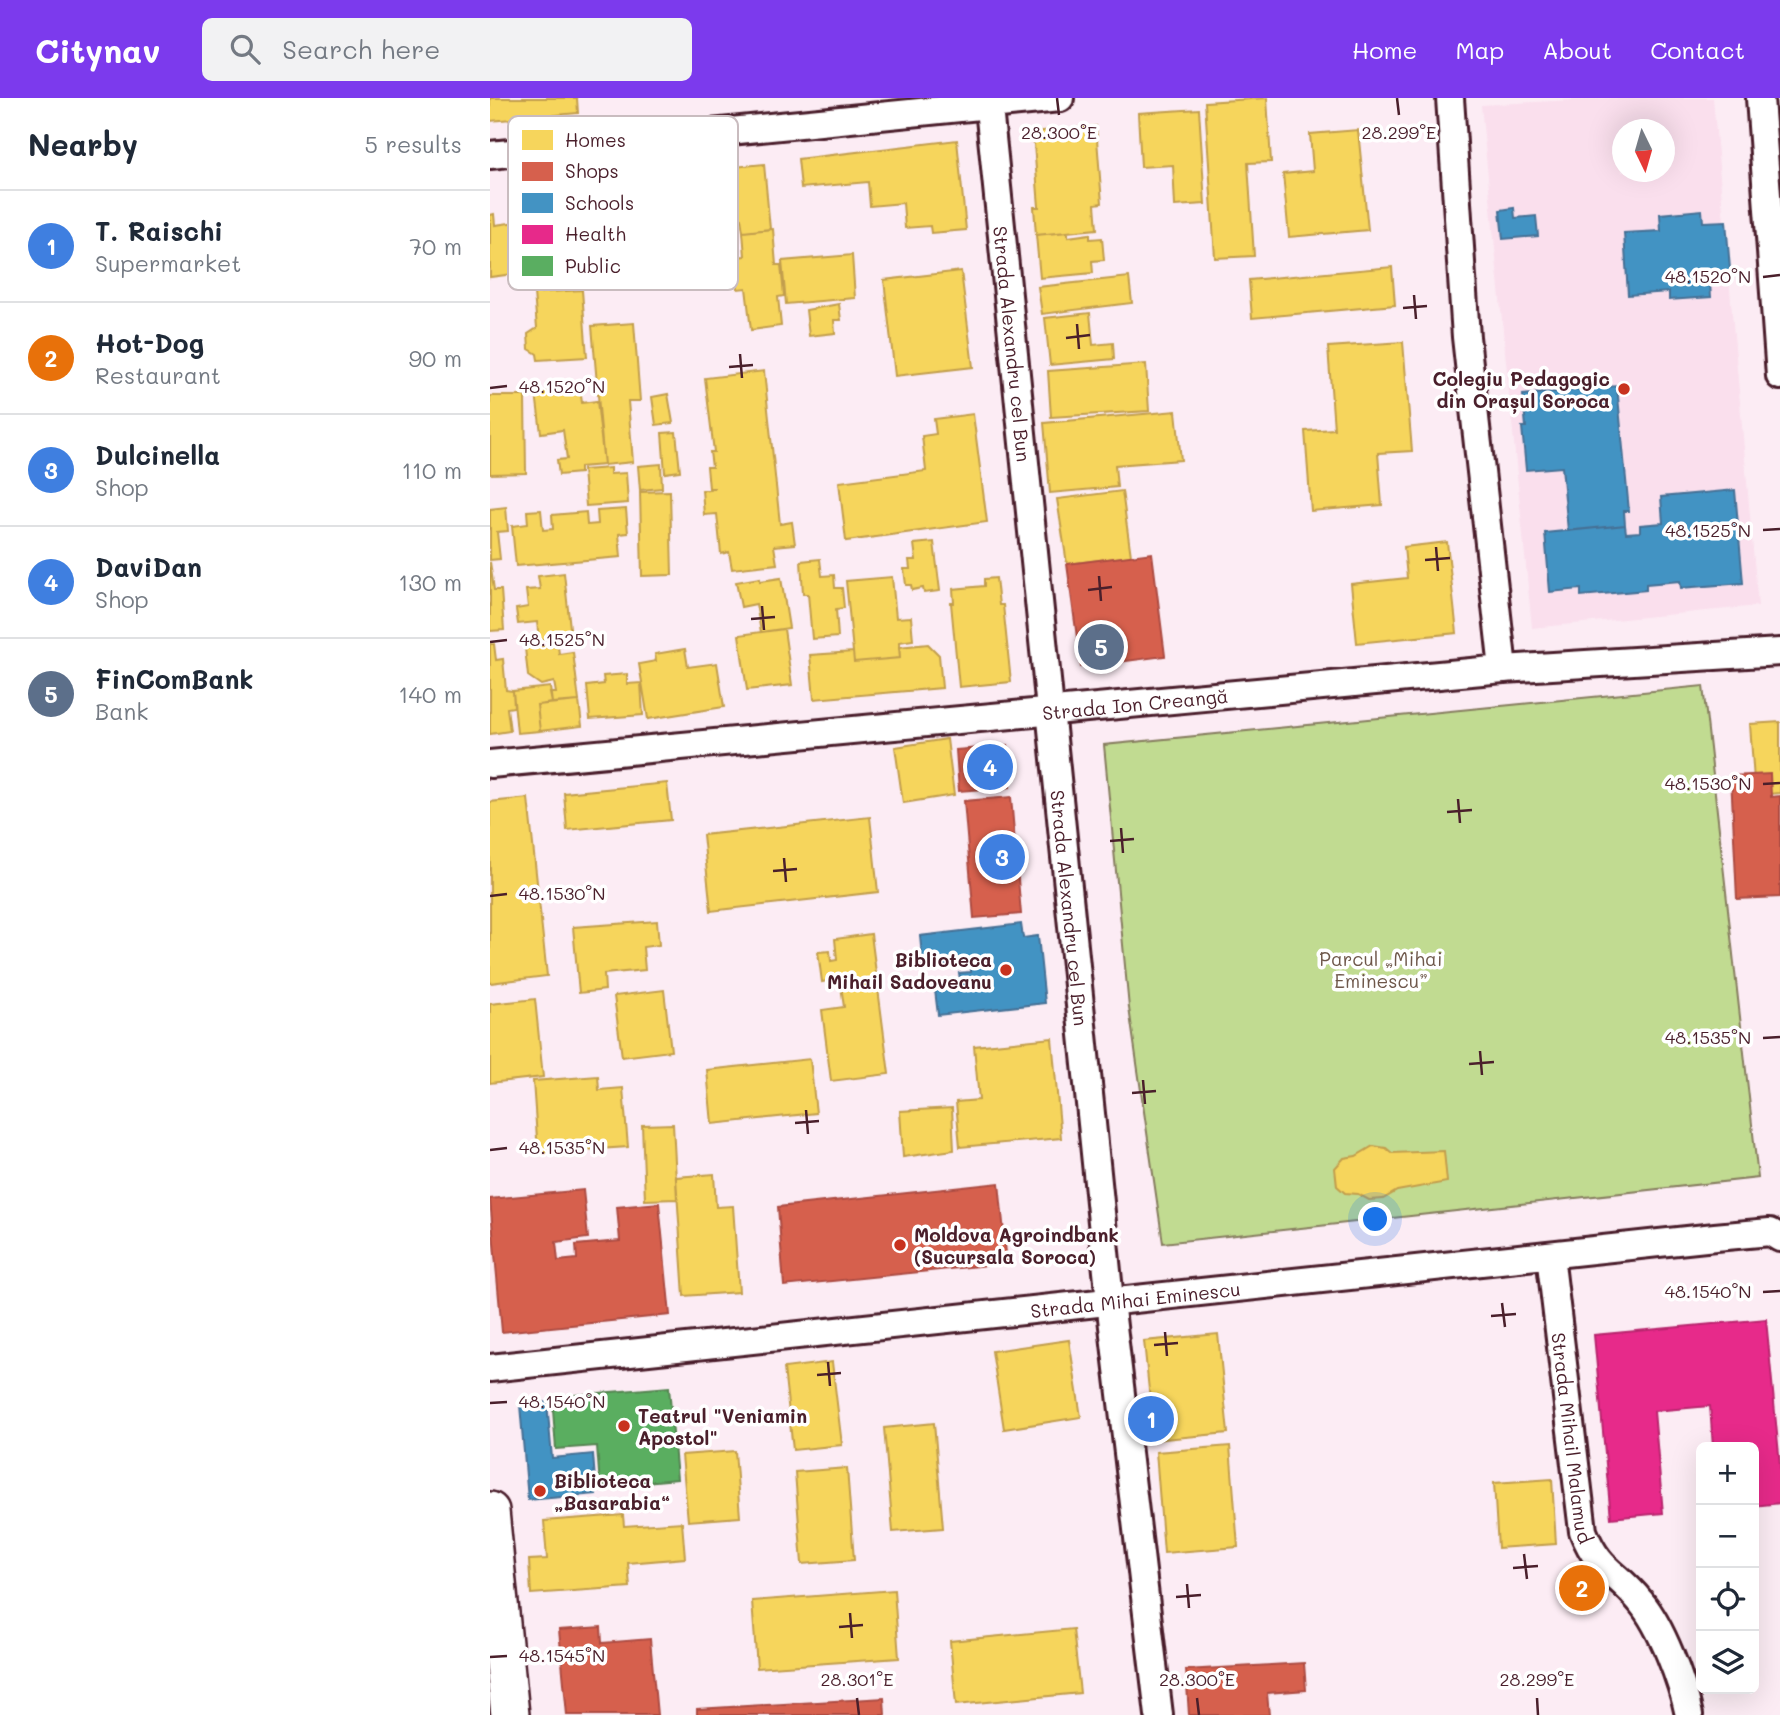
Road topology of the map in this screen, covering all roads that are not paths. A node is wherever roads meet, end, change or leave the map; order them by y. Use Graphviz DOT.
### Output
graph roads {
  1 [pos="1060,98"];
  2 [pos="1450,98"];
  3 [pos="1760,98"];
  4 [pos="988,101"];
  5 [pos="738,128"];
  6 [pos="508,153"];
  7 [pos="490,155"];
  8 [pos="1780,376"];
  9 [pos="1780,652"];
  10 [pos="1503,669"];
  11 [pos="1051,711"];
  12 [pos="490,764"];
  13 [pos="1780,1238"];
  14 [pos="1550,1255"];
  15 [pos="1110,1301"];
  16 [pos="490,1368"];
  17 [pos="490,1511"];
  18 [pos="510,1715"];
  19 [pos="1159,1715"];
  20 [pos="1689,1715"];
  1 -- 4 [label="street"];
  2 -- 10 [label="street"];
  3 -- 8 [label="street"];
  4 -- 5 [label="street"];
  4 -- 11 [label="street, Strada Alexandru cel Bun"];
  6 -- 7 [label="street"];
  9 -- 10 [label="street, Strada Ion Creangă"];
  10 -- 11 [label="street, Strada Ion Creangă"];
  11 -- 12 [label="street, Strada Ion Creangă"];
  11 -- 15 [label="street, Strada Alexandru cel Bun"];
  13 -- 14 [label="street, Strada Mihai Eminescu"];
  14 -- 15 [label="street, Strada Mihai Eminescu"];
  14 -- 20 [label="street, Strada Mihail Malamud"];
  15 -- 16 [label="street, Strada Mihai Eminescu"];
  15 -- 19 [label="street, Strada Alexandru cel Bun"];
  17 -- 18 [label="main road"];
}
